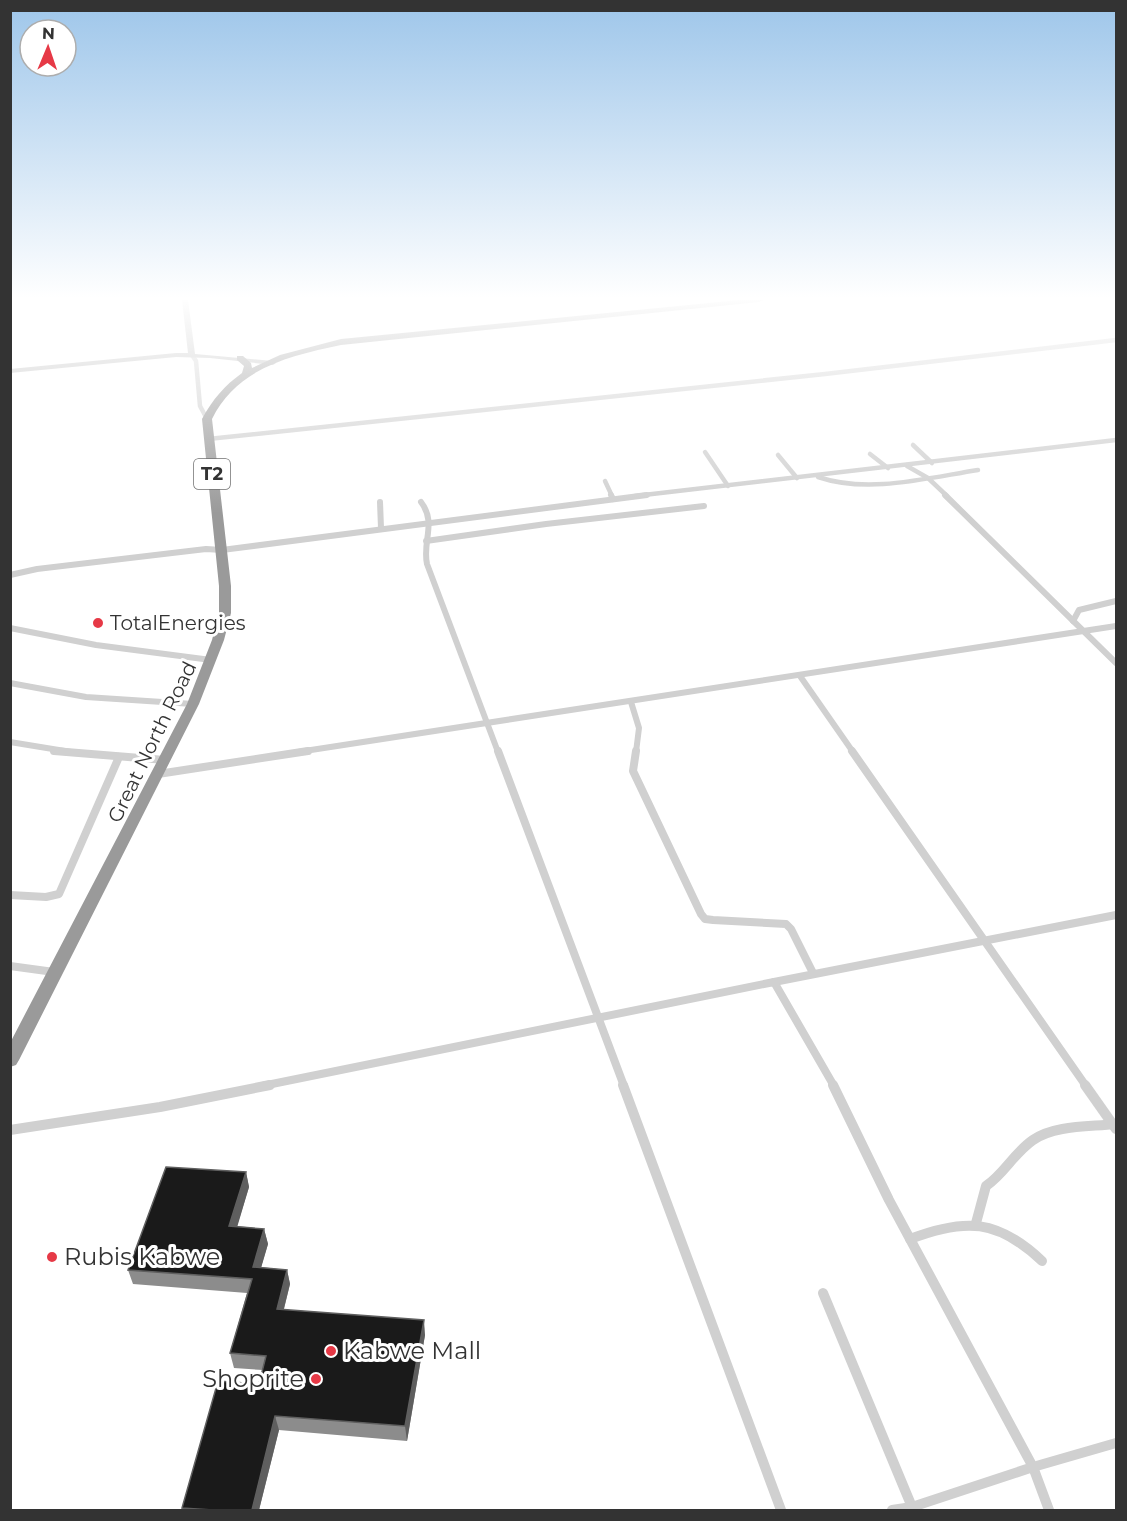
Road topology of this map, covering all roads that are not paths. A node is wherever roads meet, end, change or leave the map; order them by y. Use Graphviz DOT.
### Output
graph roads {
  1 [pos="197,371"];
  2 [pos="247,371"];
  3 [pos="256,371"];
  4 [pos="851,371"];
  5 [pos="246,376"];
  6 [pos="207,420"];
  7 [pos="208,439"];
  8 [pos="1116,440"];
  9 [pos="913,445"];
  10 [pos="705,452"];
  11 [pos="870,454"];
  12 [pos="778,455"];
  13 [pos="932,463"];
  14 [pos="908,466"];
  15 [pos="888,468"];
  16 [pos="978,470"];
  17 [pos="816,476"];
  18 [pos="797,478"];
  19 [pos="928,478"];
  20 [pos="605,481"];
  21 [pos="728,486"];
  22 [pos="613,499"];
  23 [pos="380,502"];
  24 [pos="421,502"];
  25 [pos="704,506"];
  26 [pos="430,522"];
  27 [pos="381,528"];
  28 [pos="426,541"];
  29 [pos="222,550"];
  30 [pos="10,575"];
  31 [pos="1116,601"];
  32 [pos="1073,621"];
  33 [pos="1116,626"];
  34 [pos="10,628"];
  35 [pos="1085,632"];
  36 [pos="211,660"];
  37 [pos="1116,663"];
  38 [pos="800,676"];
  39 [pos="10,683"];
  40 [pos="631,702"];
  41 [pos="193,704"];
  42 [pos="488,725"];
  43 [pos="10,742"];
  44 [pos="119,757"];
  45 [pos="165,760"];
  46 [pos="158,774"];
  47 [pos="10,895"];
  48 [pos="1116,915"];
  49 [pos="984,940"];
  50 [pos="10,966"];
  51 [pos="54,972"];
  52 [pos="813,973"];
  53 [pos="774,982"];
  54 [pos="599,1019"];
  55 [pos="10,1060"];
  56 [pos="1115,1126"];
  57 [pos="10,1130"];
  58 [pos="976,1224"];
  59 [pos="910,1239"];
  60 [pos="1042,1261"];
  61 [pos="823,1293"];
  62 [pos="1116,1443"];
  63 [pos="1033,1467"];
  64 [pos="912,1507"];
  65 [pos="781,1510"];
  66 [pos="892,1510"];
  67 [pos="1049,1510"];
  1 -- 6 [label="street"];
  2 -- 5 [label="highway"];
  3 -- 5 [label="highway"];
  4 -- 7 [label="street"];
  5 -- 6 [label="highway"];
  6 -- 7 [label="highway, Great North Road / T2"];
  7 -- 29 [label="highway, Great North Road / T2"];
  8 -- 13 [label="street"];
  9 -- 13 [label="street"];
  10 -- 21 [label="street"];
  11 -- 15 [label="street"];
  12 -- 18 [label="street"];
  13 -- 14 [label="street"];
  14 -- 15 [label="street"];
  14 -- 19 [label="street"];
  15 -- 17 [label="street"];
  16 -- 19 [label="street"];
  17 -- 18 [label="street"];
  17 -- 19 [label="street"];
  18 -- 21 [label="street"];
  19 -- 32 [label="street"];
  20 -- 22 [label="street"];
  21 -- 22 [label="street"];
  22 -- 26 [label="street"];
  23 -- 27 [label="street"];
  24 -- 26 [label="street"];
  25 -- 28 [label="street"];
  26 -- 27 [label="street"];
  26 -- 28 [label="street"];
  27 -- 29 [label="street"];
  28 -- 42 [label="street"];
  29 -- 30 [label="street"];
  29 -- 36 [label="highway, Great North Road / T2"];
  31 -- 32 [label="street"];
  32 -- 35 [label="street"];
  33 -- 35 [label="street"];
  34 -- 36 [label="street"];
  35 -- 37 [label="street"];
  35 -- 38 [label="street"];
  36 -- 41 [label="highway, Great North Road / T2"];
  38 -- 40 [label="street"];
  38 -- 49 [label="street"];
  39 -- 41 [label="street"];
  40 -- 42 [label="street"];
  40 -- 52 [label="street"];
  41 -- 45 [label="highway, Great North Road / T2"];
  42 -- 46 [label="street"];
  42 -- 54 [label="street"];
  43 -- 44 [label="street"];
  44 -- 45 [label="street"];
  44 -- 47 [label="street"];
  45 -- 46 [label="highway, Great North Road / T2"];
  46 -- 51 [label="highway, Great North Road / T2"];
  48 -- 49 [label="street"];
  49 -- 52 [label="street"];
  49 -- 56 [label="street"];
  50 -- 51 [label="street"];
  51 -- 55 [label="highway, Great North Road / T2"];
  52 -- 53 [label="street"];
  53 -- 54 [label="street"];
  53 -- 59 [label="street"];
  54 -- 57 [label="street"];
  54 -- 65 [label="street"];
  56 -- 58 [label="street"];
  58 -- 59 [label="street"];
  58 -- 60 [label="street"];
  59 -- 63 [label="street"];
  61 -- 64 [label="street"];
  62 -- 63 [label="street"];
  63 -- 64 [label="street"];
  63 -- 67 [label="street"];
  64 -- 66 [label="street"];
}
